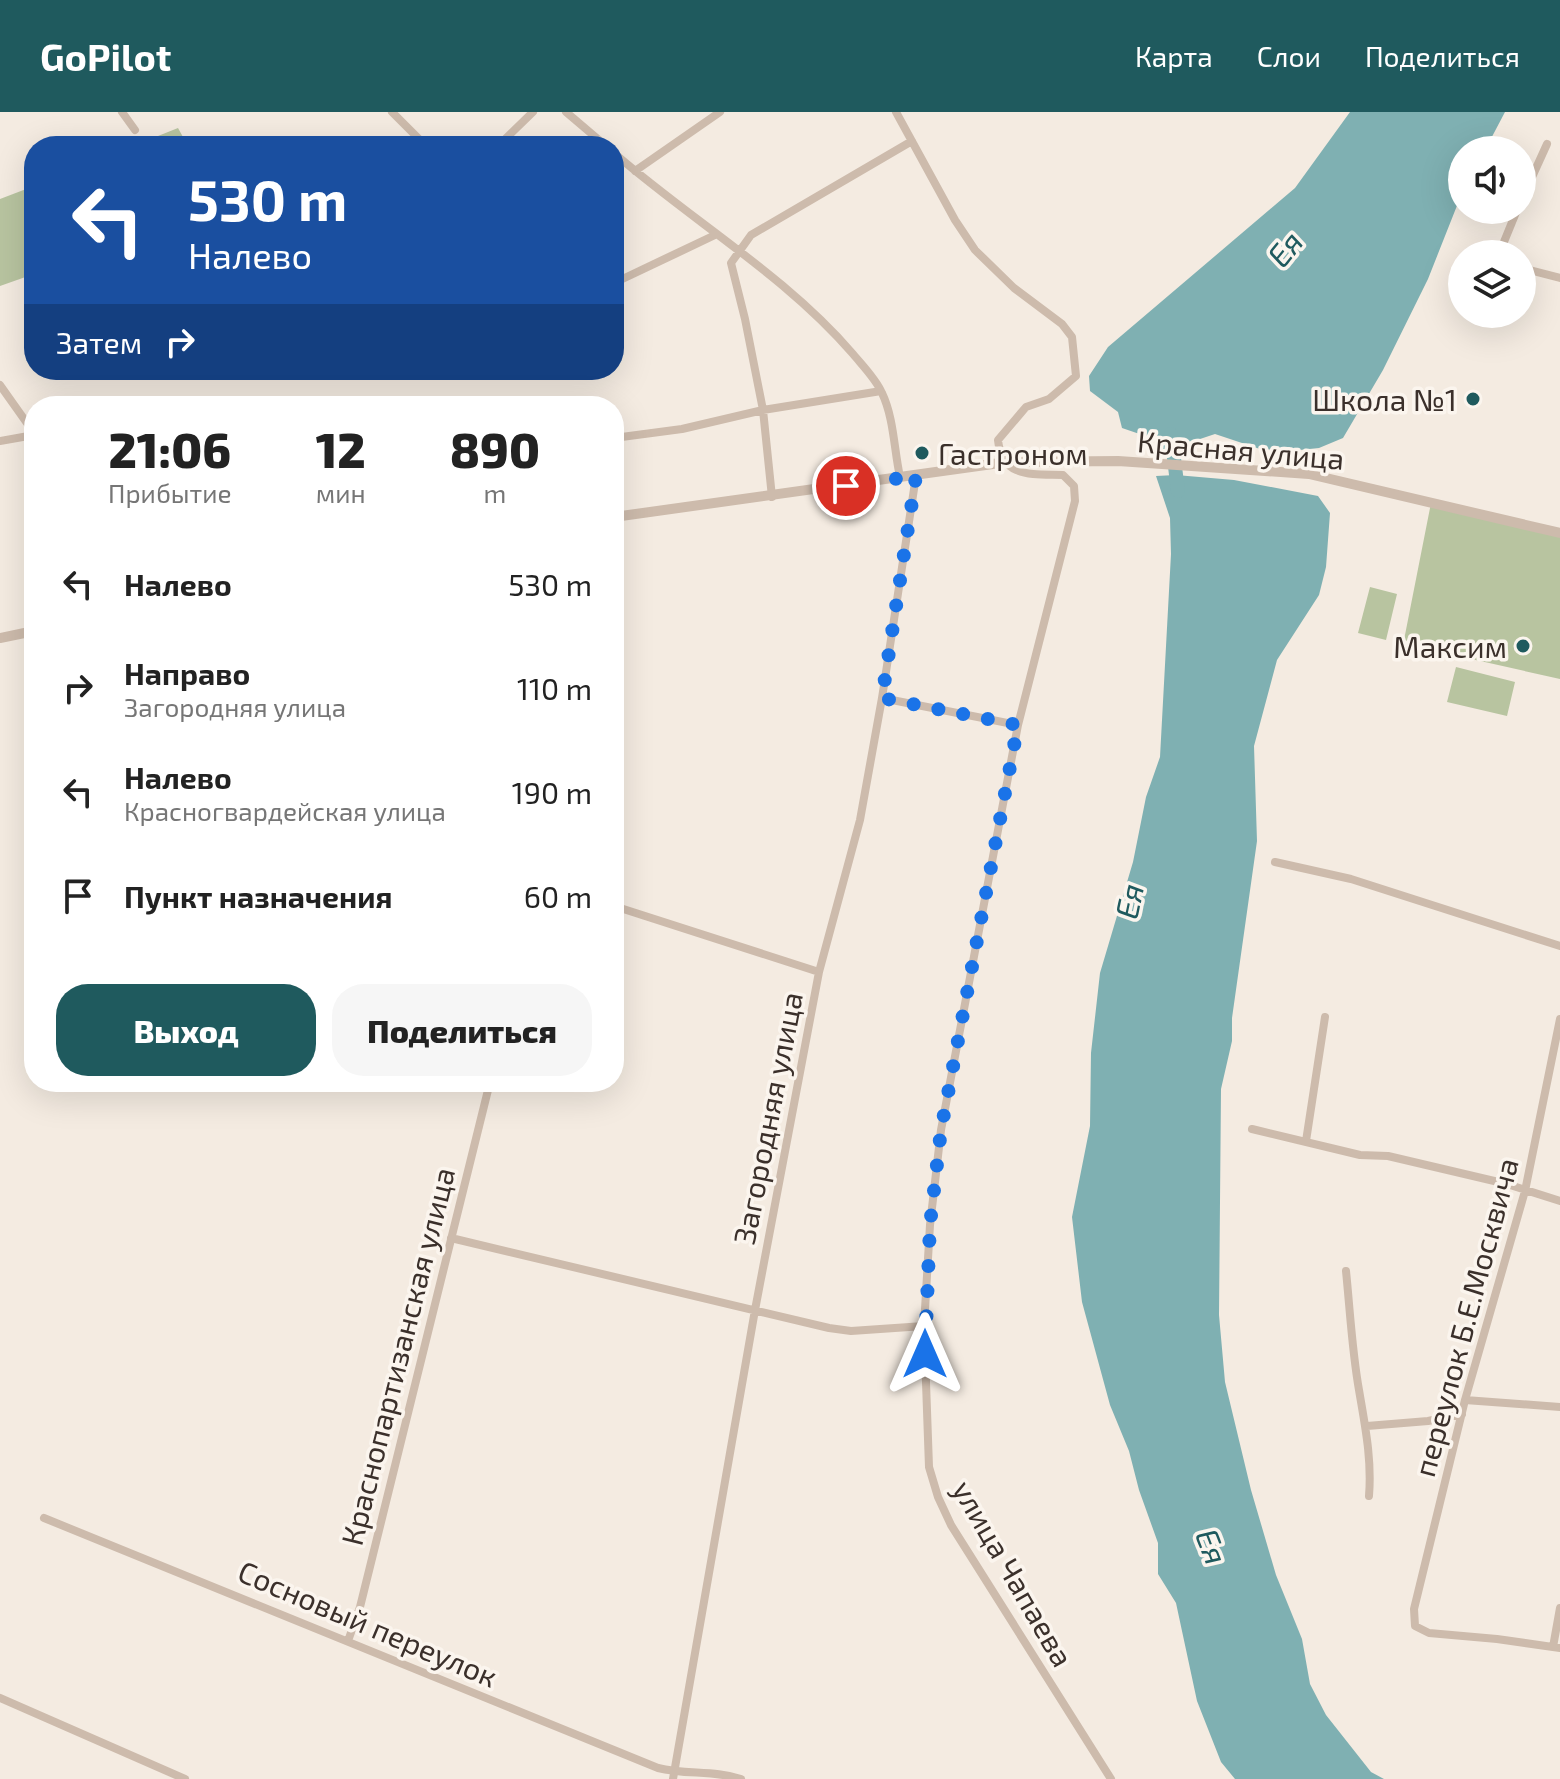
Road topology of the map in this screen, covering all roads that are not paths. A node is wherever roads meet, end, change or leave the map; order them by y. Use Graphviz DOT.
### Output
graph roads {
  1 [pos="122,112"];
  2 [pos="392,112"];
  3 [pos="533,112"];
  4 [pos="566,112"];
  5 [pos="720,112"];
  6 [pos="896,112"];
  7 [pos="135,130"];
  8 [pos="416,136"];
  9 [pos="508,136"];
  10 [pos="594,136"];
  11 [pos="912,141"];
  12 [pos="1547,144"];
  13 [pos="624,162"];
  14 [pos="1536,168"];
  15 [pos="635,171"];
  16 [pos="715,235"];
  17 [pos="740,251"];
  18 [pos="1536,272"];
  19 [pos="624,278"];
  20 [pos="1560,278"];
  21 [pos="0,385"];
  22 [pos="881,391"];
  23 [pos="763,410"];
  24 [pos="24,420"];
  25 [pos="24,436"];
  26 [pos="624,437"];
  27 [pos="0,441"];
  28 [pos="1007,462"];
  29 [pos="916,476"];
  30 [pos="900,477"];
  31 [pos="772,497"];
  32 [pos="624,516"];
  33 [pos="1560,533"];
  34 [pos="24,633"];
  35 [pos="0,638"];
  36 [pos="882,698"];
  37 [pos="1018,725"];
  38 [pos="1275,862"];
  39 [pos="624,909"];
  40 [pos="1560,946"];
  41 [pos="819,972"];
  42 [pos="1325,1017"];
  43 [pos="1560,1019"];
  44 [pos="488,1092"];
  45 [pos="1252,1129"];
  46 [pos="1306,1141"];
  47 [pos="1525,1191"];
  48 [pos="1560,1201"];
  49 [pos="451,1238"];
  50 [pos="1346,1271"];
  51 [pos="755,1310"];
  52 [pos="924,1326"];
  53 [pos="1465,1400"];
  54 [pos="1560,1407"];
  55 [pos="1462,1414"];
  56 [pos="1367,1426"];
  57 [pos="1369,1496"];
  58 [pos="44,1518"];
  59 [pos="1560,1608"];
  60 [pos="348,1641"];
  61 [pos="1556,1648"];
  62 [pos="0,1698"];
  63 [pos="674,1776"];
  64 [pos="185,1779"];
  65 [pos="741,1779"];
  66 [pos="1111,1779"];
  1 -- 7 [label="street"];
  2 -- 8 [label="street"];
  3 -- 9 [label="street"];
  4 -- 10 [label="street"];
  5 -- 15 [label="street"];
  6 -- 11 [label="street"];
  11 -- 17 [label="street"];
  11 -- 28 [label="street"];
  12 -- 14 [label="street"];
  13 -- 15 [label="street"];
  15 -- 16 [label="street"];
  16 -- 17 [label="street"];
  16 -- 19 [label="street"];
  17 -- 22 [label="street"];
  17 -- 23 [label="street"];
  18 -- 20 [label="street"];
  21 -- 24 [label="street"];
  22 -- 23 [label="street"];
  22 -- 30 [label="street"];
  23 -- 26 [label="street"];
  23 -- 31 [label="street"];
  25 -- 27 [label="street"];
  28 -- 29 [label="street, Красная улица"];
  28 -- 33 [label="street, Красная улица"];
  28 -- 37 [label="street, улица Чапаева"];
  29 -- 30 [label="street, Красная улица"];
  29 -- 36 [label="street, Загородняя улица"];
  30 -- 31 [label="street, Красная улица"];
  31 -- 32 [label="street, Красная улица"];
  34 -- 35 [label="street"];
  36 -- 37 [label="street"];
  36 -- 41 [label="street, Загородняя улица"];
  37 -- 52 [label="street, улица Чапаева"];
  38 -- 40 [label="street"];
  39 -- 41 [label="street"];
  41 -- 51 [label="street, Загородняя улица"];
  42 -- 46 [label="street"];
  43 -- 47 [label="street, переулок Б.Е.Москвича"];
  44 -- 49 [label="street, Краснопартизанская улица"];
  45 -- 46 [label="street"];
  46 -- 47 [label="street"];
  47 -- 48 [label="street"];
  47 -- 53 [label="street, переулок Б.Е.Москвича"];
  49 -- 51 [label="street"];
  49 -- 60 [label="street, Краснопартизанская улица"];
  50 -- 56 [label="street"];
  51 -- 52 [label="street"];
  51 -- 63 [label="street, Загородняя улица"];
  52 -- 66 [label="street, улица Чапаева"];
  53 -- 54 [label="street"];
  53 -- 55 [label="street, переулок Б.Е.Москвича"];
  55 -- 56 [label="street"];
  55 -- 61 [label="street, переулок Б.Е.Москвича"];
  56 -- 57 [label="street"];
  58 -- 60 [label="street, Сосновый переулок"];
  59 -- 61 [label="street"];
  60 -- 63 [label="street, Сосновый переулок"];
  62 -- 64 [label="street"];
  63 -- 65 [label="street"];
}
